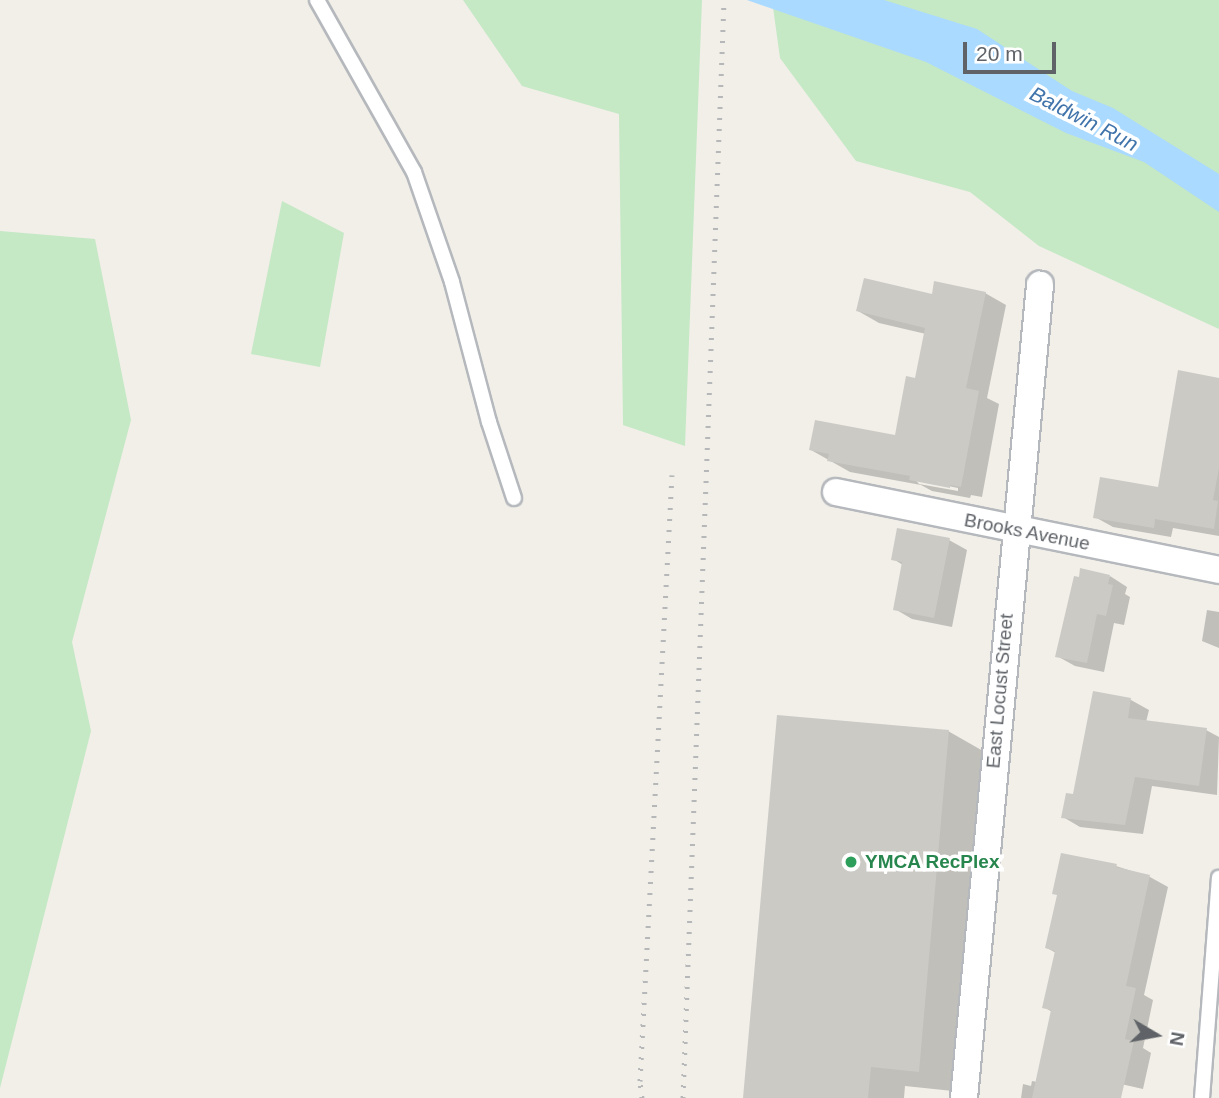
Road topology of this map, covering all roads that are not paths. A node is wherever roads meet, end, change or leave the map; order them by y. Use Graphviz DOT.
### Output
graph roads {
  1 [pos="317,0"];
  2 [pos="1040,285"];
  3 [pos="836,492"];
  4 [pos="514,499"];
  5 [pos="1014,529"];
  6 [pos="1219,570"];
  7 [pos="1219,878"];
  8 [pos="964,1098"];
  9 [pos="1202,1098"];
  1 -- 4 [label="lane"];
  2 -- 5 [label="street, East Locust Street"];
  3 -- 5 [label="street, Brooks Avenue"];
  5 -- 6 [label="street, Brooks Avenue"];
  5 -- 8 [label="street, East Locust Street"];
  7 -- 9 [label="lane"];
}
